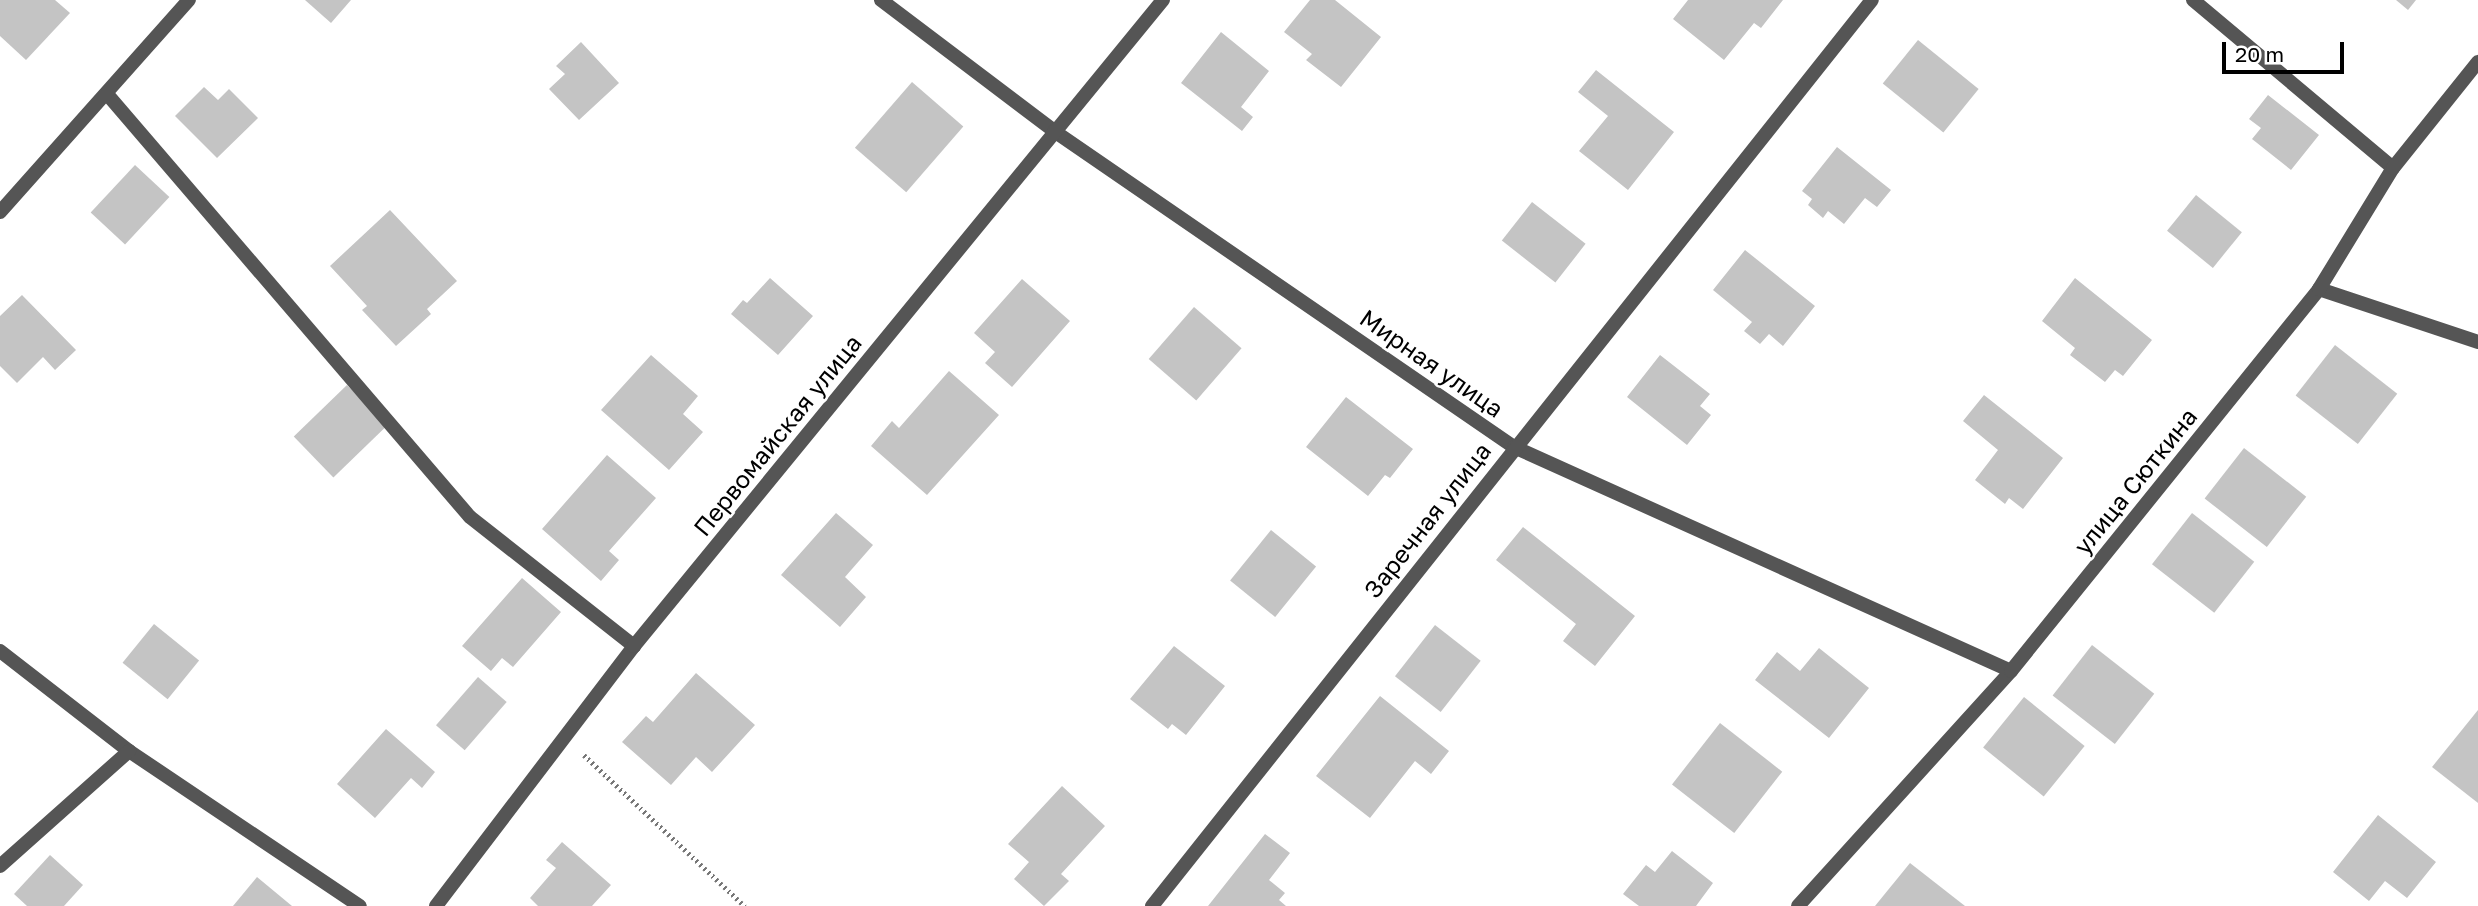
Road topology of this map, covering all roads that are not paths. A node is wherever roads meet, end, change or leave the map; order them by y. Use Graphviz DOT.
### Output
graph roads {
  1 [pos="190,0"];
  2 [pos="881,0"];
  3 [pos="1163,0"];
  4 [pos="1872,0"];
  5 [pos="2193,0"];
  6 [pos="2478,62"];
  7 [pos="107,94"];
  8 [pos="1054,131"];
  9 [pos="2393,168"];
  10 [pos="0,212"];
  11 [pos="2319,289"];
  12 [pos="2478,342"];
  13 [pos="1514,447"];
  14 [pos="634,646"];
  15 [pos="0,651"];
  16 [pos="2011,671"];
  17 [pos="129,751"];
  18 [pos="0,866"];
  19 [pos="360,906"];
  20 [pos="436,906"];
  21 [pos="1152,906"];
  22 [pos="1798,906"];
  1 -- 7 [label="street"];
  2 -- 8 [label="street, Мирная улица"];
  3 -- 8 [label="street, Первомайская улица"];
  4 -- 13 [label="street, Заречная улица"];
  5 -- 9 [label="street"];
  6 -- 9 [label="street, улица Сюткина"];
  7 -- 10 [label="street"];
  7 -- 14 [label="street"];
  8 -- 13 [label="street, Мирная улица"];
  8 -- 14 [label="street, Первомайская улица"];
  9 -- 11 [label="street, улица Сюткина"];
  11 -- 12 [label="street"];
  11 -- 16 [label="street, улица Сюткина"];
  13 -- 16 [label="street, Мирная улица"];
  13 -- 21 [label="street, Заречная улица"];
  14 -- 20 [label="street, Первомайская улица"];
  15 -- 17 [label="street"];
  16 -- 22 [label="street, улица Сюткина"];
  17 -- 18 [label="street"];
  17 -- 19 [label="street"];
}
